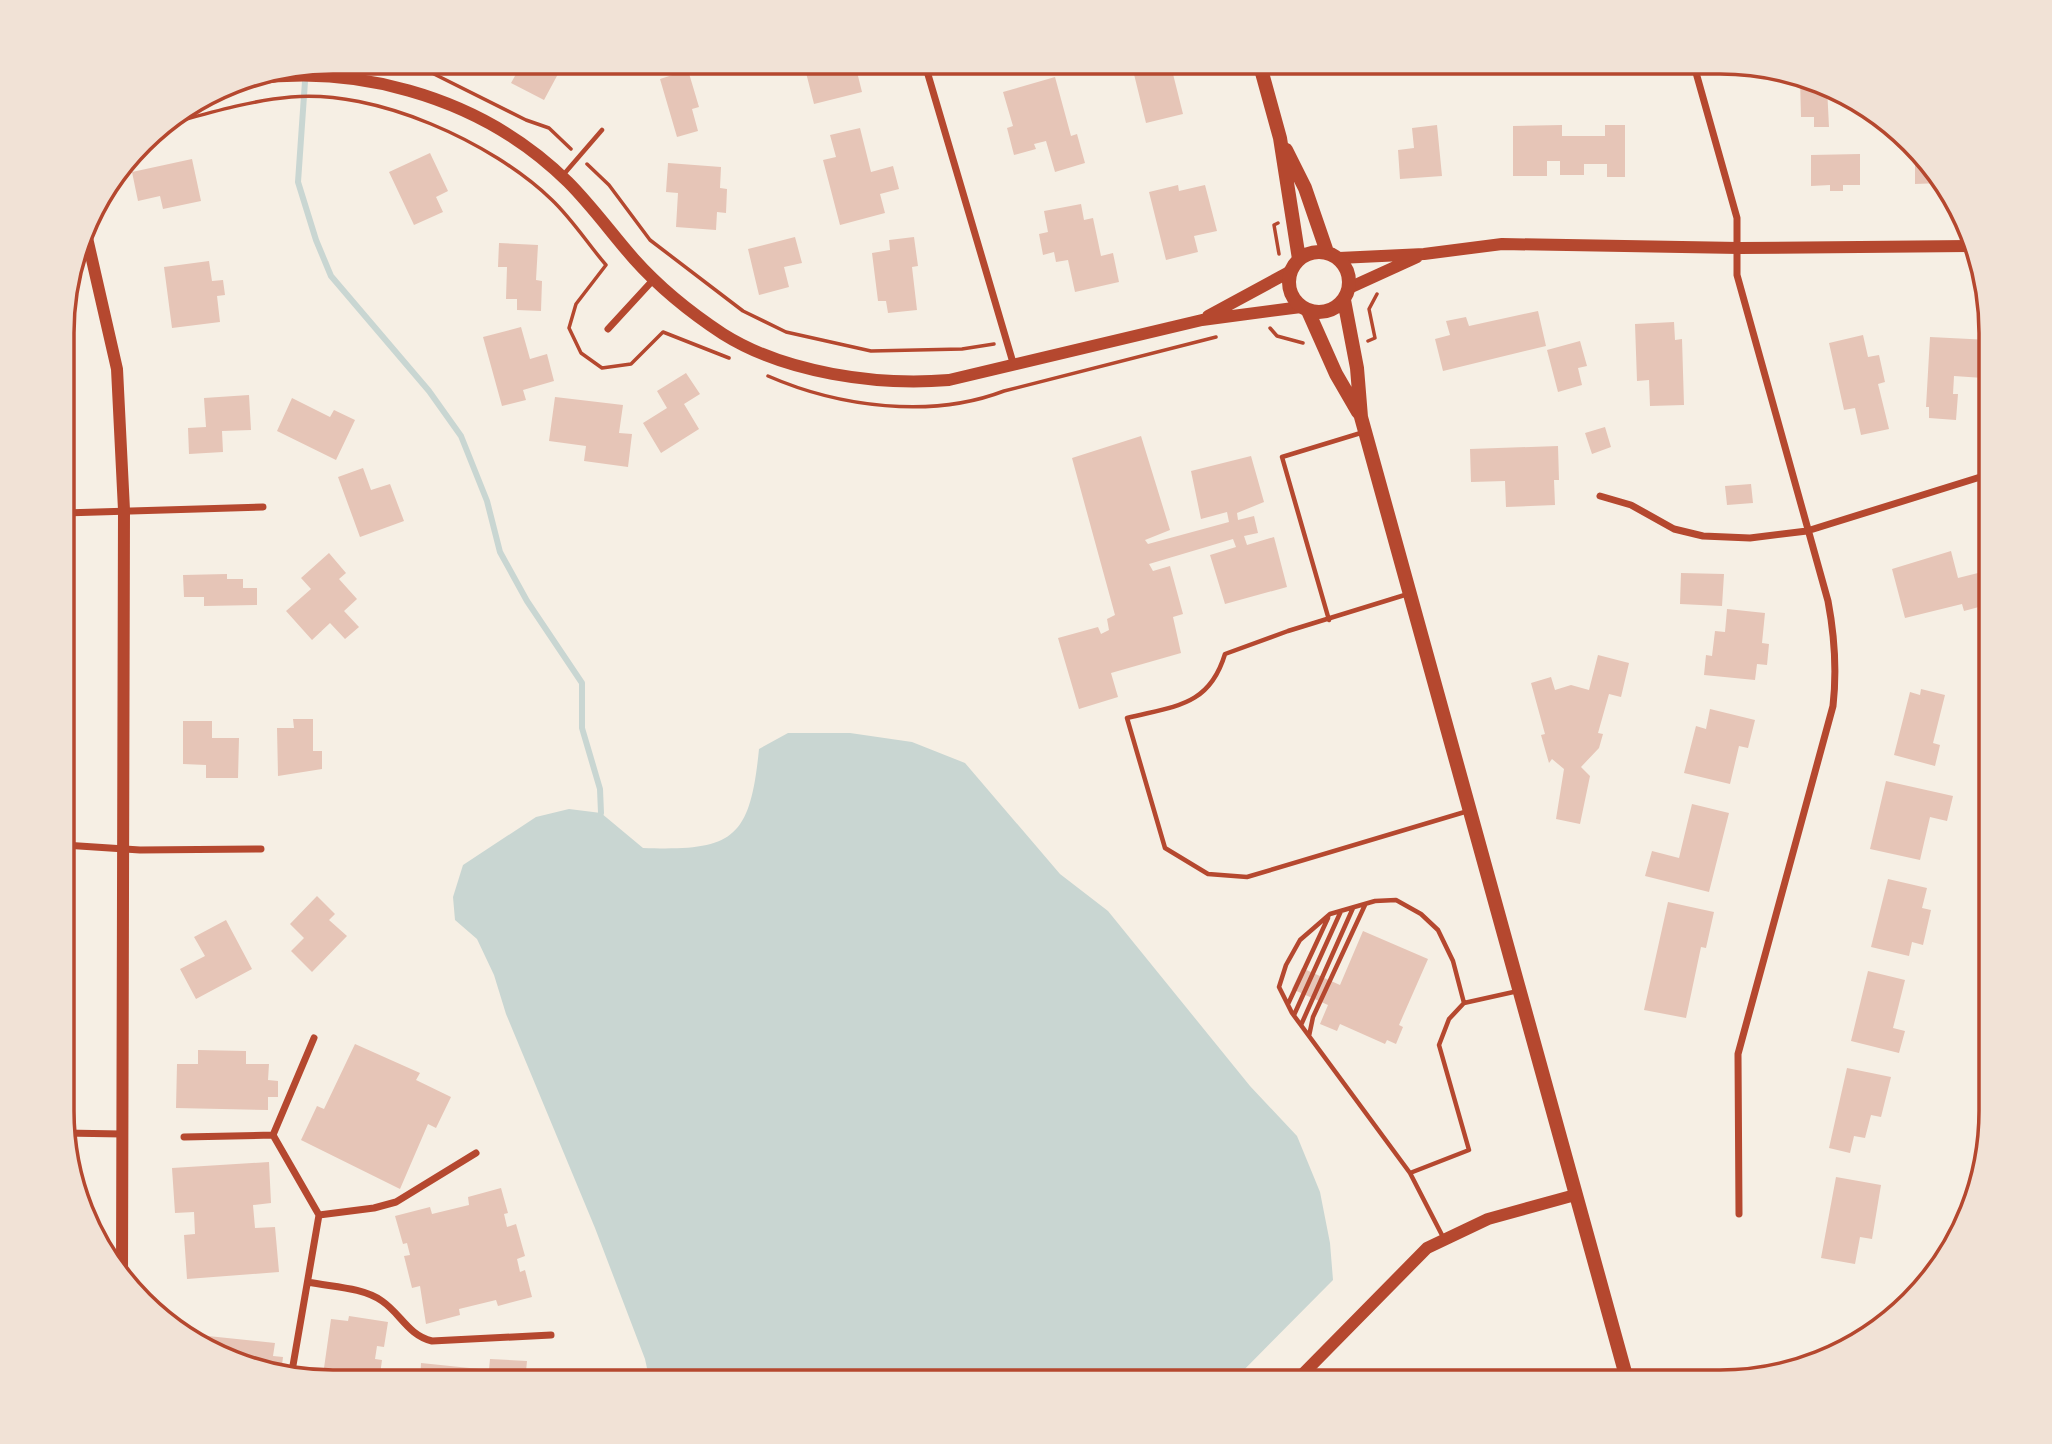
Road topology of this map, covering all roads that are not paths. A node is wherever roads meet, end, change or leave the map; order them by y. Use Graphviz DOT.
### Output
graph roads {
  1 [pos="928,74"];
  2 [pos="1262,74"];
  3 [pos="1696,74"];
  4 [pos="287,77"];
  5 [pos="602,130"];
  6 [pos="1280,138"];
  7 [pos="562,176"];
  8 [pos="89,245"];
  9 [pos="1964,246"];
  10 [pos="1739,248"];
  11 [pos="1424,254"];
  12 [pos="1333,255"];
  13 [pos="1290,264"];
  14 [pos="654,279"];
  15 [pos="1347,294"];
  16 [pos="1304,309"];
  17 [pos="1202,320"];
  18 [pos="607,329"];
  19 [pos="1014,367"];
  20 [pos="1361,417"];
  21 [pos="1365,432"];
  22 [pos="1979,475"];
  23 [pos="1600,496"];
  24 [pos="263,507"];
  25 [pos="124,510"];
  26 [pos="74,512"];
  27 [pos="1807,531"];
  28 [pos="1409,593"];
  29 [pos="1329,620"];
  30 [pos="1469,811"];
  31 [pos="74,846"];
  32 [pos="123,848"];
  33 [pos="261,849"];
  34 [pos="1366,904"];
  35 [pos="1353,907"];
  36 [pos="1341,910"];
  37 [pos="1330,914"];
  38 [pos="1519,991"];
  39 [pos="1464,1003"];
  40 [pos="1288,1004"];
  41 [pos="1294,1016"];
  42 [pos="1301,1025"];
  43 [pos="1309,1036"];
  44 [pos="314,1038"];
  45 [pos="75,1133"];
  46 [pos="122,1134"];
  47 [pos="273,1135"];
  48 [pos="184,1137"];
  49 [pos="475,1153"];
  50 [pos="1410,1173"];
  51 [pos="1575,1195"];
  52 [pos="319,1214"];
  53 [pos="1739,1214"];
  54 [pos="1443,1237"];
  55 [pos="122,1262"];
  56 [pos="308,1282"];
  57 [pos="551,1335"];
  58 [pos="293,1367"];
  59 [pos="1306,1370"];
  60 [pos="1624,1370"];
  1 -- 19 [label="street"];
  2 -- 6 [label="main road"];
  3 -- 10 [label="street"];
  4 -- 7 [label="street"];
  5 -- 7 [label="lane"];
  6 -- 12 [label="main road"];
  6 -- 13 [label="main road"];
  7 -- 14 [label="street"];
  8 -- 25 [label="street"];
  9 -- 10 [label="street"];
  10 -- 11 [label="street"];
  10 -- 27 [label="street"];
  11 -- 12 [label="street"];
  11 -- 15 [label="street"];
  12 -- 13 [label="main road"];
  12 -- 15 [label="main road"];
  13 -- 16 [label="main road"];
  13 -- 17 [label="street"];
  14 -- 18 [label="street"];
  14 -- 19 [label="street"];
  15 -- 16 [label="main road"];
  15 -- 20 [label="main road"];
  16 -- 17 [label="street"];
  16 -- 20 [label="main road"];
  17 -- 19 [label="street"];
  20 -- 21 [label="main road"];
  21 -- 28 [label="main road"];
  21 -- 29 [label="lane"];
  22 -- 27 [label="street"];
  23 -- 27 [label="street"];
  24 -- 25 [label="street"];
  25 -- 26 [label="street"];
  25 -- 32 [label="street"];
  27 -- 53 [label="street"];
  28 -- 29 [label="lane"];
  28 -- 30 [label="main road"];
  29 -- 30 [label="lane"];
  30 -- 38 [label="main road"];
  31 -- 32 [label="street"];
  32 -- 33 [label="street"];
  32 -- 46 [label="street"];
  34 -- 35 [label="lane"];
  34 -- 39 [label="lane"];
  34 -- 43 [label="lane"];
  35 -- 36 [label="lane"];
  35 -- 42 [label="lane"];
  36 -- 37 [label="lane"];
  36 -- 41 [label="lane"];
  37 -- 40 [label="lane"];
  37 -- 40 [label="lane"];
  38 -- 39 [label="lane"];
  38 -- 51 [label="main road"];
  39 -- 50 [label="lane"];
  40 -- 41 [label="lane"];
  41 -- 42 [label="lane"];
  42 -- 43 [label="lane"];
  43 -- 50 [label="lane"];
  44 -- 47 [label="street"];
  45 -- 46 [label="street"];
  46 -- 55 [label="street"];
  47 -- 48 [label="street"];
  47 -- 52 [label="street"];
  49 -- 52 [label="street"];
  50 -- 54 [label="lane"];
  51 -- 54 [label="street"];
  51 -- 60 [label="main road"];
  52 -- 56 [label="street"];
  54 -- 59 [label="street"];
  56 -- 57 [label="street"];
  56 -- 58 [label="street"];
}
